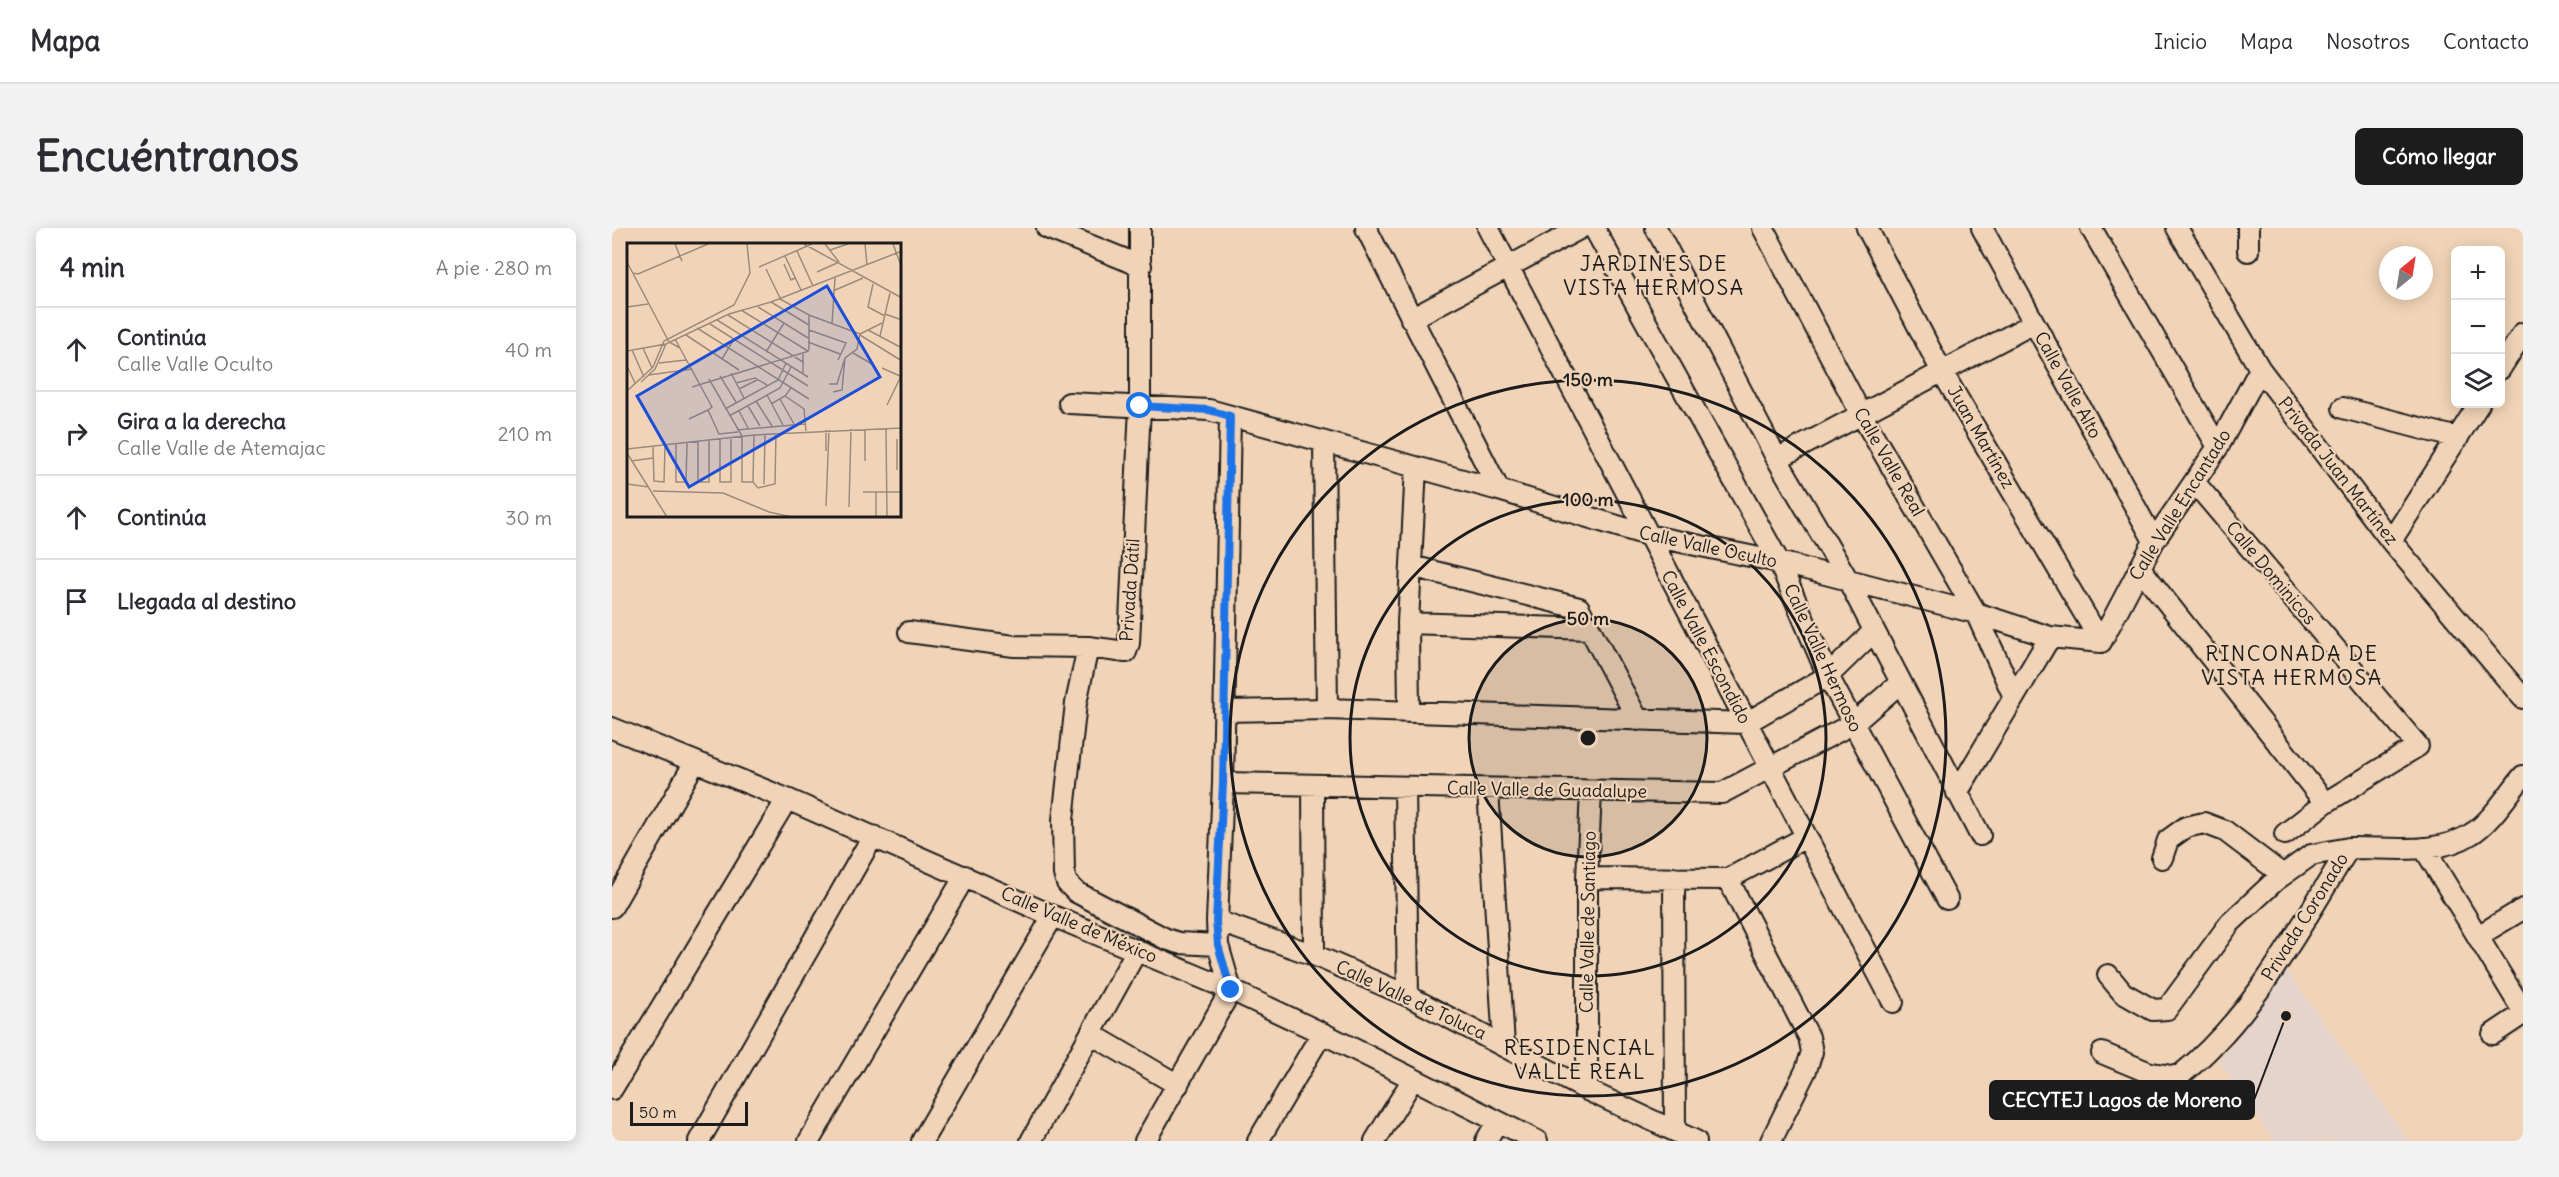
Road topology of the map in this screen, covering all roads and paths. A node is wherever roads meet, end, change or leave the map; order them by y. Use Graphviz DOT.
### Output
graph roads {
  1 [pos="1047,228"];
  2 [pos="1140,228"];
  3 [pos="1366,228"];
  4 [pos="1488,228"];
  5 [pos="1581,228"];
  6 [pos="1594,228"];
  7 [pos="1656,228"];
  8 [pos="1763,228"];
  9 [pos="1867,228"];
  10 [pos="1982,228"];
  11 [pos="2091,228"];
  12 [pos="2177,228"];
  13 [pos="2248,228"];
  14 [pos="2248,251"];
  15 [pos="1141,266"];
  16 [pos="1508,267"];
  17 [pos="1411,320"];
  18 [pos="2034,323"];
  19 [pos="2523,333"];
  20 [pos="2505,361"];
  21 [pos="2260,369"];
  22 [pos="1941,370"];
  23 [pos="1070,403"];
  24 [pos="1140,406"];
  25 [pos="2343,408"];
  26 [pos="2477,408"];
  27 [pos="1861,414"];
  28 [pos="1230,416"];
  29 [pos="2458,438"];
  30 [pos="1324,442"];
  31 [pos="2218,447"];
  32 [pos="1777,459"];
  33 [pos="1416,467"];
  34 [pos="2195,483"];
  35 [pos="1499,490"];
  36 [pos="1647,535"];
  37 [pos="2154,541"];
  38 [pos="2391,541"];
  39 [pos="1779,562"];
  40 [pos="1411,566"];
  41 [pos="2140,568"];
  42 [pos="1848,580"];
  43 [pos="1976,613"];
  44 [pos="1408,623"];
  45 [pos="1590,630"];
  46 [pos="909,632"];
  47 [pos="1873,632"];
  48 [pos="2049,638"];
  49 [pos="2101,642"];
  50 [pos="1088,647"];
  51 [pos="1828,676"];
  52 [pos="1900,683"];
  53 [pos="2014,697"];
  54 [pos="2523,698"];
  55 [pos="1328,709"];
  56 [pos="1224,711"];
  57 [pos="1409,712"];
  58 [pos="1638,720"];
  59 [pos="1746,723"];
  60 [pos="1854,723"];
  61 [pos="612,728"];
  62 [pos="695,762"];
  63 [pos="1770,768"];
  64 [pos="2523,776"];
  65 [pos="1223,783"];
  66 [pos="1313,785"];
  67 [pos="1405,787"];
  68 [pos="1488,789"];
  69 [pos="1591,791"];
  70 [pos="1957,793"];
  71 [pos="787,799"];
  72 [pos="2325,803"];
  73 [pos="2285,834"];
  74 [pos="1980,835"];
  75 [pos="873,836"];
  76 [pos="1806,837"];
  77 [pos="2349,848"];
  78 [pos="2424,848"];
  79 [pos="2162,858"];
  80 [pos="2283,875"];
  81 [pos="965,876"];
  82 [pos="1587,878"];
  83 [pos="1674,878"];
  84 [pos="1728,879"];
  85 [pos="1947,899"];
  86 [pos="612,908"];
  87 [pos="2523,909"];
  88 [pos="1053,916"];
  89 [pos="1216,921"];
  90 [pos="2478,936"];
  91 [pos="1218,945"];
  92 [pos="1137,950"];
  93 [pos="1314,955"];
  94 [pos="2108,975"];
  95 [pos="1231,990"];
  96 [pos="1408,996"];
  97 [pos="1893,1002"];
  98 [pos="2523,1012"];
  99 [pos="1323,1033"];
  100 [pos="1091,1034"];
  101 [pos="2493,1034"];
  102 [pos="1504,1045"];
  103 [pos="2102,1053"];
  104 [pos="1413,1079"];
  105 [pos="1178,1085"];
  106 [pos="612,1089"];
  107 [pos="1587,1090"];
  108 [pos="1497,1122"];
  109 [pos="1675,1130"];
  110 [pos="699,1141"];
  111 [pos="809,1141"];
  112 [pos="922,1141"];
  113 [pos="1031,1141"];
  114 [pos="1145,1141"];
  115 [pos="1258,1141"];
  116 [pos="1376,1141"];
  117 [pos="1486,1141"];
  118 [pos="1537,1141"];
  119 [pos="1696,1141"];
  120 [pos="1771,1141"];
  1 -- 15 [label="street"];
  2 -- 15 [label="street, Privada Dátil"];
  3 -- 17 [label="street"];
  4 -- 16 [label="street, Calle Valle Escondido"];
  5 -- 16 [label="street"];
  6 -- 39 [label="street, Calle Valle Hermoso"];
  7 -- 32 [label="street"];
  8 -- 27 [label="street, Calle Valle Real"];
  9 -- 22 [label="street, Juan Martínez"];
  10 -- 18 [label="street, Calle Valle Alto"];
  11 -- 31 [label="street"];
  12 -- 21 [label="street, Privada Juan Martínez"];
  13 -- 14 [label="street"];
  15 -- 24 [label="street, Privada Dátil"];
  16 -- 17 [label="street"];
  16 -- 36 [label="street, Calle Valle Escondido"];
  17 -- 35 [label="street"];
  18 -- 22 [label="street"];
  18 -- 37 [label="street, Calle Valle Alto"];
  19 -- 20 [label="street"];
  21 -- 31 [label="street, Calle Valle Encantado"];
  21 -- 38 [label="street, Privada Juan Martínez"];
  22 -- 27 [label="street"];
  22 -- 49 [label="street, Juan Martínez"];
  23 -- 24 [label="street, Calle Valle Oculto"];
  24 -- 28 [label="street, Calle Valle Oculto"];
  24 -- 50 [label="street, Privada Dátil"];
  25 -- 29 [label="street"];
  26 -- 29 [label="street"];
  27 -- 32 [label="street"];
  27 -- 43 [label="street, Calle Valle Real"];
  28 -- 30 [label="street, Calle Valle Oculto"];
  28 -- 56 [label="street"];
  29 -- 38 [label="street"];
  30 -- 33 [label="street, Calle Valle Oculto"];
  30 -- 55 [label="street"];
  31 -- 34 [label="street, Calle Valle Encantado"];
  32 -- 42 [label="street"];
  33 -- 35 [label="street, Calle Valle Oculto"];
  33 -- 40 [label="street"];
  34 -- 37 [label="street, Calle Valle Encantado"];
  34 -- 72 [label="street, Calle Dominicos"];
  35 -- 36 [label="street, Calle Valle Oculto"];
  36 -- 39 [label="street, Calle Valle Oculto"];
  36 -- 59 [label="street, Calle Valle Escondido"];
  37 -- 41 [label="street, Calle Valle Encantado"];
  38 -- 54 [label="street, Privada Juan Martínez"];
  39 -- 42 [label="street, Calle Valle Oculto"];
  39 -- 51 [label="street, Calle Valle Hermoso"];
  40 -- 44 [label="street"];
  40 -- 45 [label="street"];
  41 -- 49 [label="street, Calle Valle Encantado"];
  41 -- 72 [label="street"];
  42 -- 43 [label="street, Calle Valle Oculto"];
  42 -- 47 [label="street"];
  43 -- 48 [label="street, Calle Valle Oculto"];
  43 -- 53 [label="street, Calle Valle Real"];
  44 -- 45 [label="street"];
  44 -- 57 [label="street"];
  45 -- 58 [label="street"];
  46 -- 50 [label="street"];
  47 -- 51 [label="street"];
  47 -- 52 [label="street"];
  48 -- 49 [label="street, Calle Valle Oculto"];
  48 -- 53 [label="street"];
  50 -- 91 [label="street"];
  51 -- 59 [label="street"];
  51 -- 60 [label="street, Calle Valle Hermoso"];
  52 -- 60 [label="street, Calle Valle de Guadalupe"];
  52 -- 70 [label="street"];
  53 -- 70 [label="street"];
  55 -- 56 [label="street"];
  55 -- 57 [label="street"];
  56 -- 65 [label="street"];
  57 -- 58 [label="street"];
  58 -- 59 [label="street"];
  59 -- 63 [label="street, Calle Valle Escondido"];
  60 -- 63 [label="street, Calle Valle de Guadalupe"];
  60 -- 85 [label="street, Calle Valle Hermoso"];
  61 -- 62 [label="street, Calle Valle de México"];
  62 -- 71 [label="street, Calle Valle de México"];
  62 -- 86 [label="street"];
  63 -- 69 [label="street, Calle Valle de Guadalupe"];
  63 -- 76 [label="street, Calle Valle Escondido"];
  64 -- 78 [label="street, Privada Coronado"];
  65 -- 66 [label="street, Calle Valle de Guadalupe"];
  65 -- 89 [label="street"];
  66 -- 67 [label="street, Calle Valle de Guadalupe"];
  66 -- 93 [label="street"];
  67 -- 68 [label="street, Calle Valle de Guadalupe"];
  67 -- 96 [label="street"];
  68 -- 69 [label="street, Calle Valle de Guadalupe"];
  68 -- 102 [label="street"];
  69 -- 82 [label="street, Calle Valle de Santiago"];
  70 -- 74 [label="street"];
  71 -- 75 [label="street, Calle Valle de México"];
  71 -- 106 [label="street"];
  72 -- 73 [label="street"];
  75 -- 81 [label="street, Calle Valle de México"];
  75 -- 110 [label="street"];
  76 -- 84 [label="street"];
  76 -- 97 [label="street, Calle Valle Escondido"];
  77 -- 78 [label="street, Privada Coronado"];
  77 -- 80 [label="street"];
  77 -- 103 [label="street, Privada Coronado"];
  78 -- 90 [label="street"];
  79 -- 80 [label="street"];
  80 -- 94 [label="street"];
  81 -- 88 [label="street, Calle Valle de México"];
  81 -- 111 [label="street"];
  82 -- 83 [label="street"];
  82 -- 107 [label="street, Calle Valle de Santiago"];
  83 -- 84 [label="street"];
  83 -- 109 [label="street"];
  84 -- 120 [label="street"];
  87 -- 90 [label="street"];
  88 -- 92 [label="street, Calle Valle de México"];
  88 -- 112 [label="street"];
  89 -- 91 [label="street"];
  89 -- 93 [label="street, Calle Valle de Toluca"];
  90 -- 98 [label="street"];
  91 -- 95 [label="street"];
  92 -- 95 [label="street, Calle Valle de México"];
  92 -- 100 [label="street"];
  93 -- 96 [label="street, Calle Valle de Toluca"];
  95 -- 99 [label="street, Calle Valle de México"];
  95 -- 105 [label="street"];
  96 -- 102 [label="street, Calle Valle de Toluca"];
  98 -- 101 [label="street"];
  99 -- 104 [label="street, Calle Valle de México"];
  99 -- 115 [label="street"];
  100 -- 105 [label="street"];
  100 -- 113 [label="street"];
  102 -- 107 [label="street, Calle Valle de Toluca"];
  104 -- 108 [label="street, Calle Valle de México"];
  104 -- 116 [label="street"];
  105 -- 114 [label="street"];
  107 -- 109 [label="street, Calle Valle de Toluca"];
  108 -- 117 [label="street"];
  108 -- 118 [label="street, Calle Valle de México"];
  109 -- 119 [label="street, Calle Valle de Toluca"];
}
